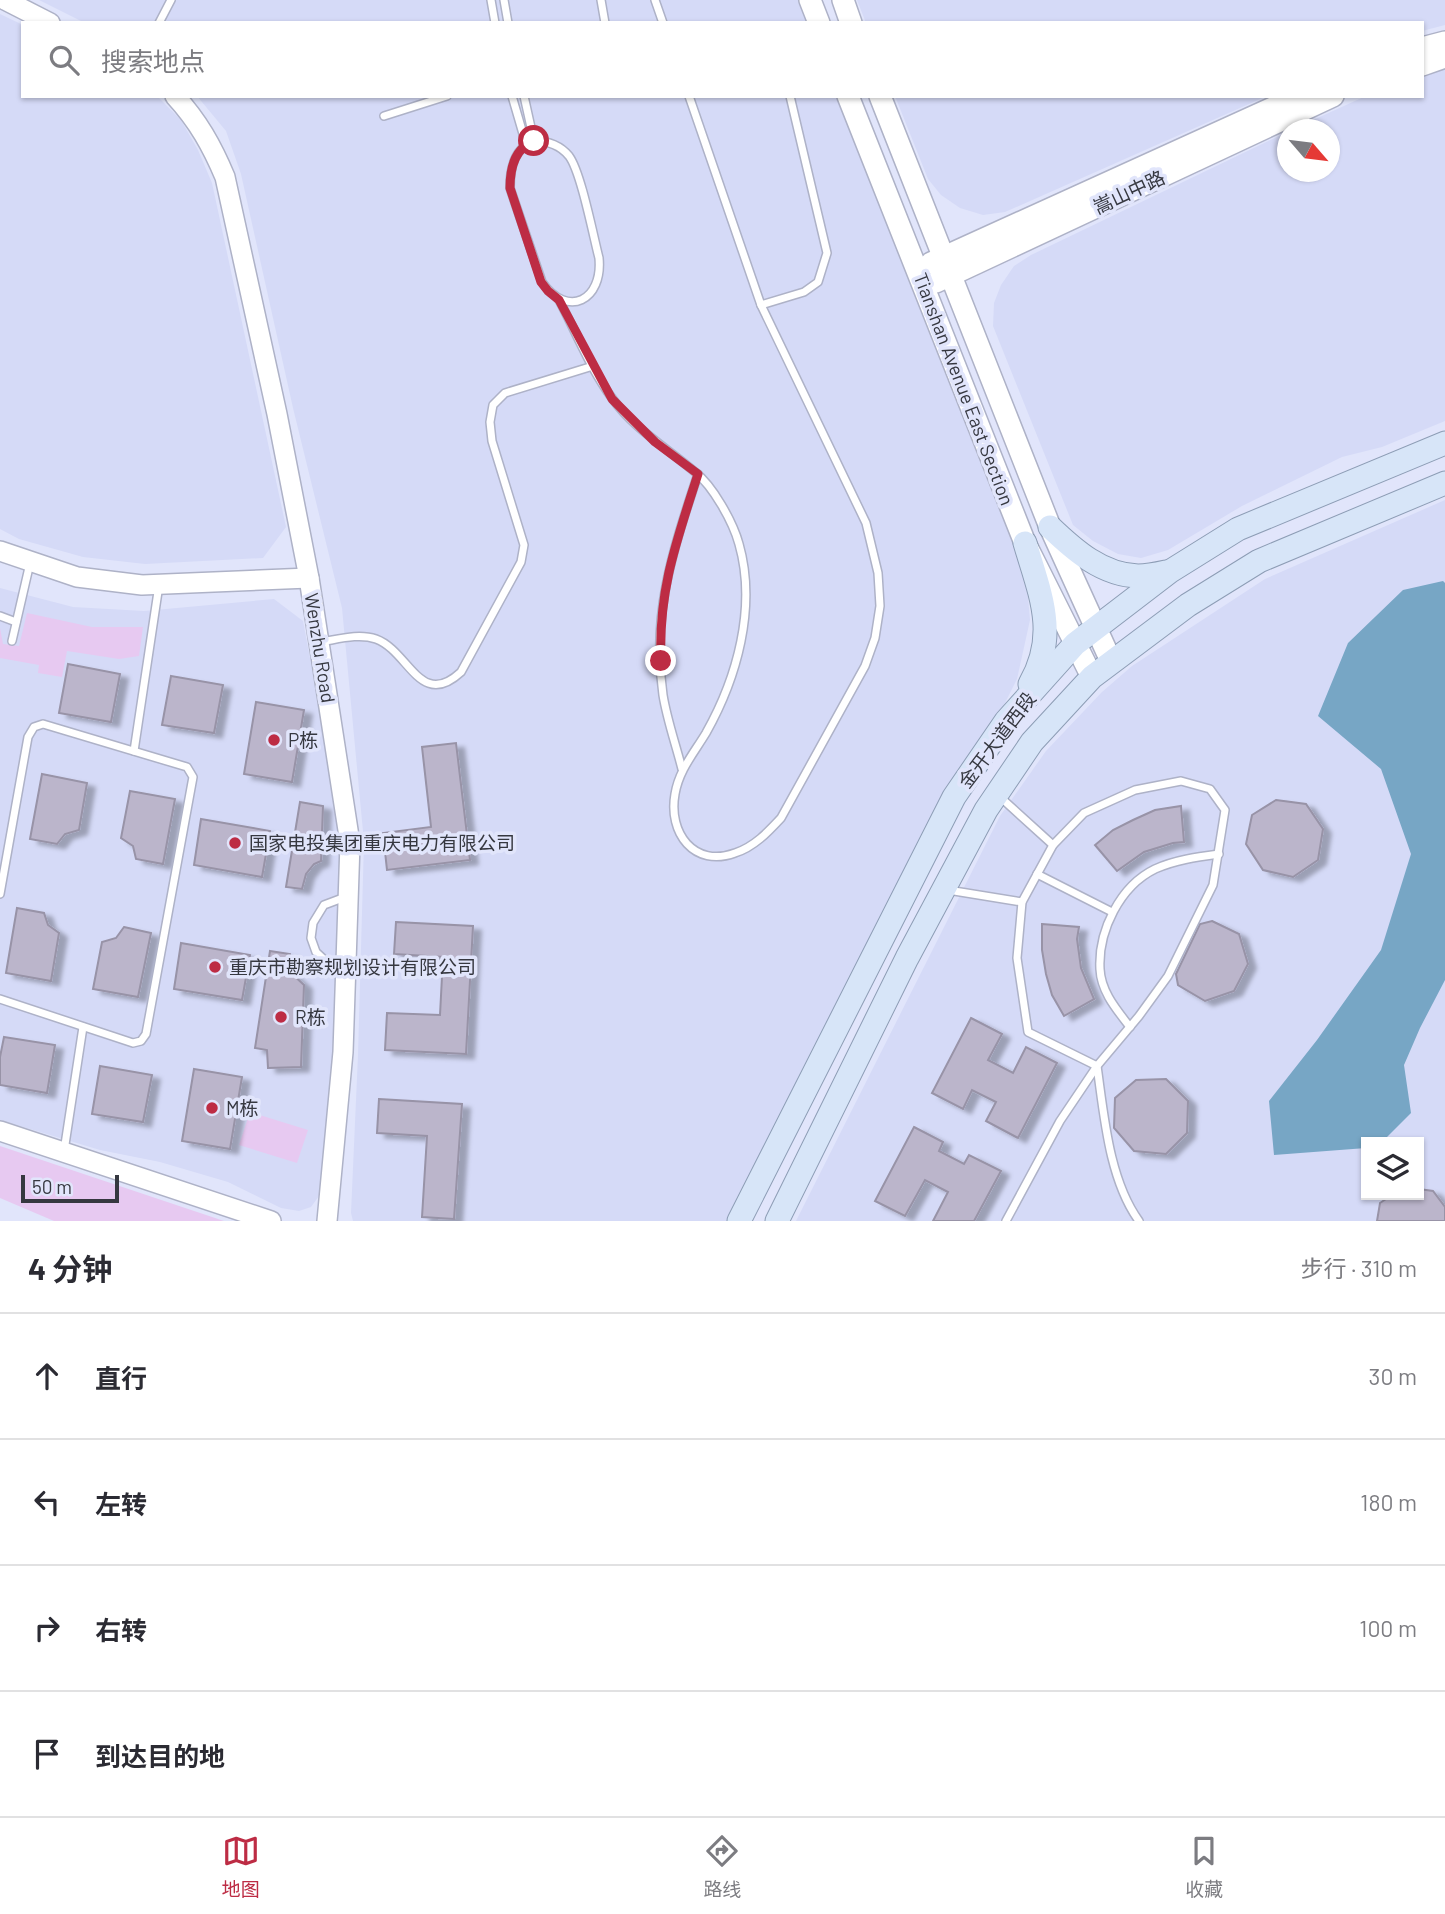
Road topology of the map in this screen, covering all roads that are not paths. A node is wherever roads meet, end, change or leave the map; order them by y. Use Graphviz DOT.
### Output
graph roads {
  1 [pos="5,0"];
  2 [pos="172,0"];
  3 [pos="491,0"];
  4 [pos="503,0"];
  5 [pos="601,0"];
  6 [pos="655,0"];
  7 [pos="810,0"];
  8 [pos="843,0"];
  9 [pos="46,21"];
  10 [pos="160,21"];
  11 [pos="495,21"];
  12 [pos="508,21"];
  13 [pos="604,21"];
  14 [pos="662,21"];
  15 [pos="818,21"];
  16 [pos="851,21"];
  17 [pos="1445,42"];
  18 [pos="1424,47"];
  19 [pos="1445,57"];
  20 [pos="1424,64"];
  21 [pos="177,98"];
  22 [pos="441,98"];
  23 [pos="513,98"];
  24 [pos="524,98"];
  25 [pos="689,98"];
  26 [pos="790,98"];
  27 [pos="849,98"];
  28 [pos="881,98"];
  29 [pos="1295,98"];
  30 [pos="1328,98"];
  31 [pos="384,116"];
  32 [pos="534,141"];
  33 [pos="526,144"];
  34 [pos="946,267"];
  35 [pos="921,278"];
  36 [pos="559,300"];
  37 [pos="761,305"];
  38 [pos="593,366"];
  39 [pos="1445,443"];
  40 [pos="698,474"];
  41 [pos="1445,483"];
  42 [pos="1050,527"];
  43 [pos="1025,543"];
  44 [pos="0,551"];
  45 [pos="30,562"];
  46 [pos="1169,572"];
  47 [pos="309,578"];
  48 [pos="159,584"];
  49 [pos="0,616"];
  50 [pos="16,622"];
  51 [pos="1096,627"];
  52 [pos="12,641"];
  53 [pos="319,642"];
  54 [pos="1075,644"];
  55 [pos="1111,661"];
  56 [pos="1092,677"];
  57 [pos="1006,721"];
  58 [pos="134,751"];
  59 [pos="682,769"];
  60 [pos="997,794"];
  61 [pos="1054,845"];
  62 [pos="1219,854"];
  63 [pos="1037,874"];
  64 [pos="944,889"];
  65 [pos="0,894"];
  66 [pos="348,895"];
  67 [pos="1022,902"];
  68 [pos="1112,912"];
  69 [pos="346,979"];
  70 [pos="0,999"];
  71 [pos="83,1027"];
  72 [pos="1130,1027"];
  73 [pos="1097,1066"];
  74 [pos="0,1131"];
  75 [pos="64,1153"];
  76 [pos="271,1221"];
  77 [pos="327,1221"];
  78 [pos="739,1221"];
  79 [pos="777,1221"];
  80 [pos="1006,1221"];
  81 [pos="1139,1221"];
  1 -- 9 [label="street"];
  2 -- 10 [label="lane"];
  3 -- 11 [label="lane"];
  4 -- 12 [label="lane"];
  5 -- 13 [label="lane"];
  6 -- 14 [label="lane"];
  7 -- 15 [label="main road"];
  8 -- 16 [label="main road"];
  17 -- 18 [label="main road"];
  19 -- 20 [label="main road"];
  21 -- 47 [label="street, Wenzhu Road"];
  22 -- 31 [label="lane"];
  23 -- 33 [label="lane"];
  24 -- 32 [label="lane"];
  25 -- 37 [label="lane"];
  26 -- 37 [label="lane"];
  27 -- 35 [label="main road, Tianshan Avenue East Section"];
  28 -- 34 [label="main road, Tianshan Avenue East Section"];
  29 -- 34 [label="main road, 嵩山中路"];
  30 -- 34 [label="main road, 嵩山中路"];
  32 -- 33 [label="lane"];
  32 -- 36 [label="lane"];
  33 -- 36 [label="lane"];
  34 -- 35 [label="main road, 嵩山中路"];
  34 -- 42 [label="main road, Tianshan Avenue East Section"];
  35 -- 43 [label="main road, Tianshan Avenue East Section"];
  36 -- 38 [label="lane"];
  37 -- 59 [label="lane"];
  38 -- 40 [label="lane"];
  38 -- 53 [label="lane"];
  39 -- 46 [label="main road, 金开大道西段"];
  40 -- 59 [label="lane"];
  40 -- 59 [label="lane"];
  41 -- 55 [label="main road, 金开大道西段"];
  42 -- 46 [label="main road"];
  42 -- 51 [label="main road, Tianshan Avenue East Section"];
  43 -- 54 [label="main road, Tianshan Avenue East Section"];
  43 -- 57 [label="main road"];
  44 -- 45 [label="street"];
  45 -- 48 [label="street"];
  45 -- 50 [label="lane"];
  46 -- 51 [label="main road, 金开大道西段"];
  47 -- 48 [label="street"];
  47 -- 53 [label="street, Wenzhu Road"];
  48 -- 58 [label="lane"];
  49 -- 50 [label="lane"];
  50 -- 52 [label="lane"];
  51 -- 54 [label="main road, 金开大道西段"];
  51 -- 55 [label="main road, Tianshan Avenue East Section"];
  53 -- 66 [label="street, Wenzhu Road"];
  54 -- 56 [label="main road, Tianshan Avenue East Section"];
  54 -- 57 [label="main road, 金开大道西段"];
  55 -- 56 [label="main road, 金开大道西段"];
  56 -- 60 [label="main road, 金开大道西段"];
  57 -- 78 [label="main road, 金开大道西段"];
  58 -- 65 [label="lane"];
  58 -- 71 [label="lane"];
  60 -- 61 [label="lane"];
  60 -- 64 [label="main road, 金开大道西段"];
  61 -- 62 [label="lane"];
  61 -- 63 [label="lane"];
  62 -- 68 [label="lane"];
  62 -- 72 [label="lane"];
  63 -- 67 [label="lane"];
  63 -- 68 [label="lane"];
  64 -- 67 [label="lane"];
  64 -- 79 [label="main road, 金开大道西段"];
  66 -- 69 [label="street, Wenzhu Road"];
  66 -- 69 [label="lane"];
  67 -- 73 [label="lane"];
  68 -- 72 [label="lane"];
  69 -- 77 [label="street, Wenzhu Road"];
  70 -- 71 [label="lane"];
  71 -- 75 [label="lane"];
  72 -- 73 [label="lane"];
  73 -- 80 [label="lane"];
  73 -- 81 [label="lane"];
  74 -- 75 [label="street"];
  75 -- 76 [label="street"];
}
